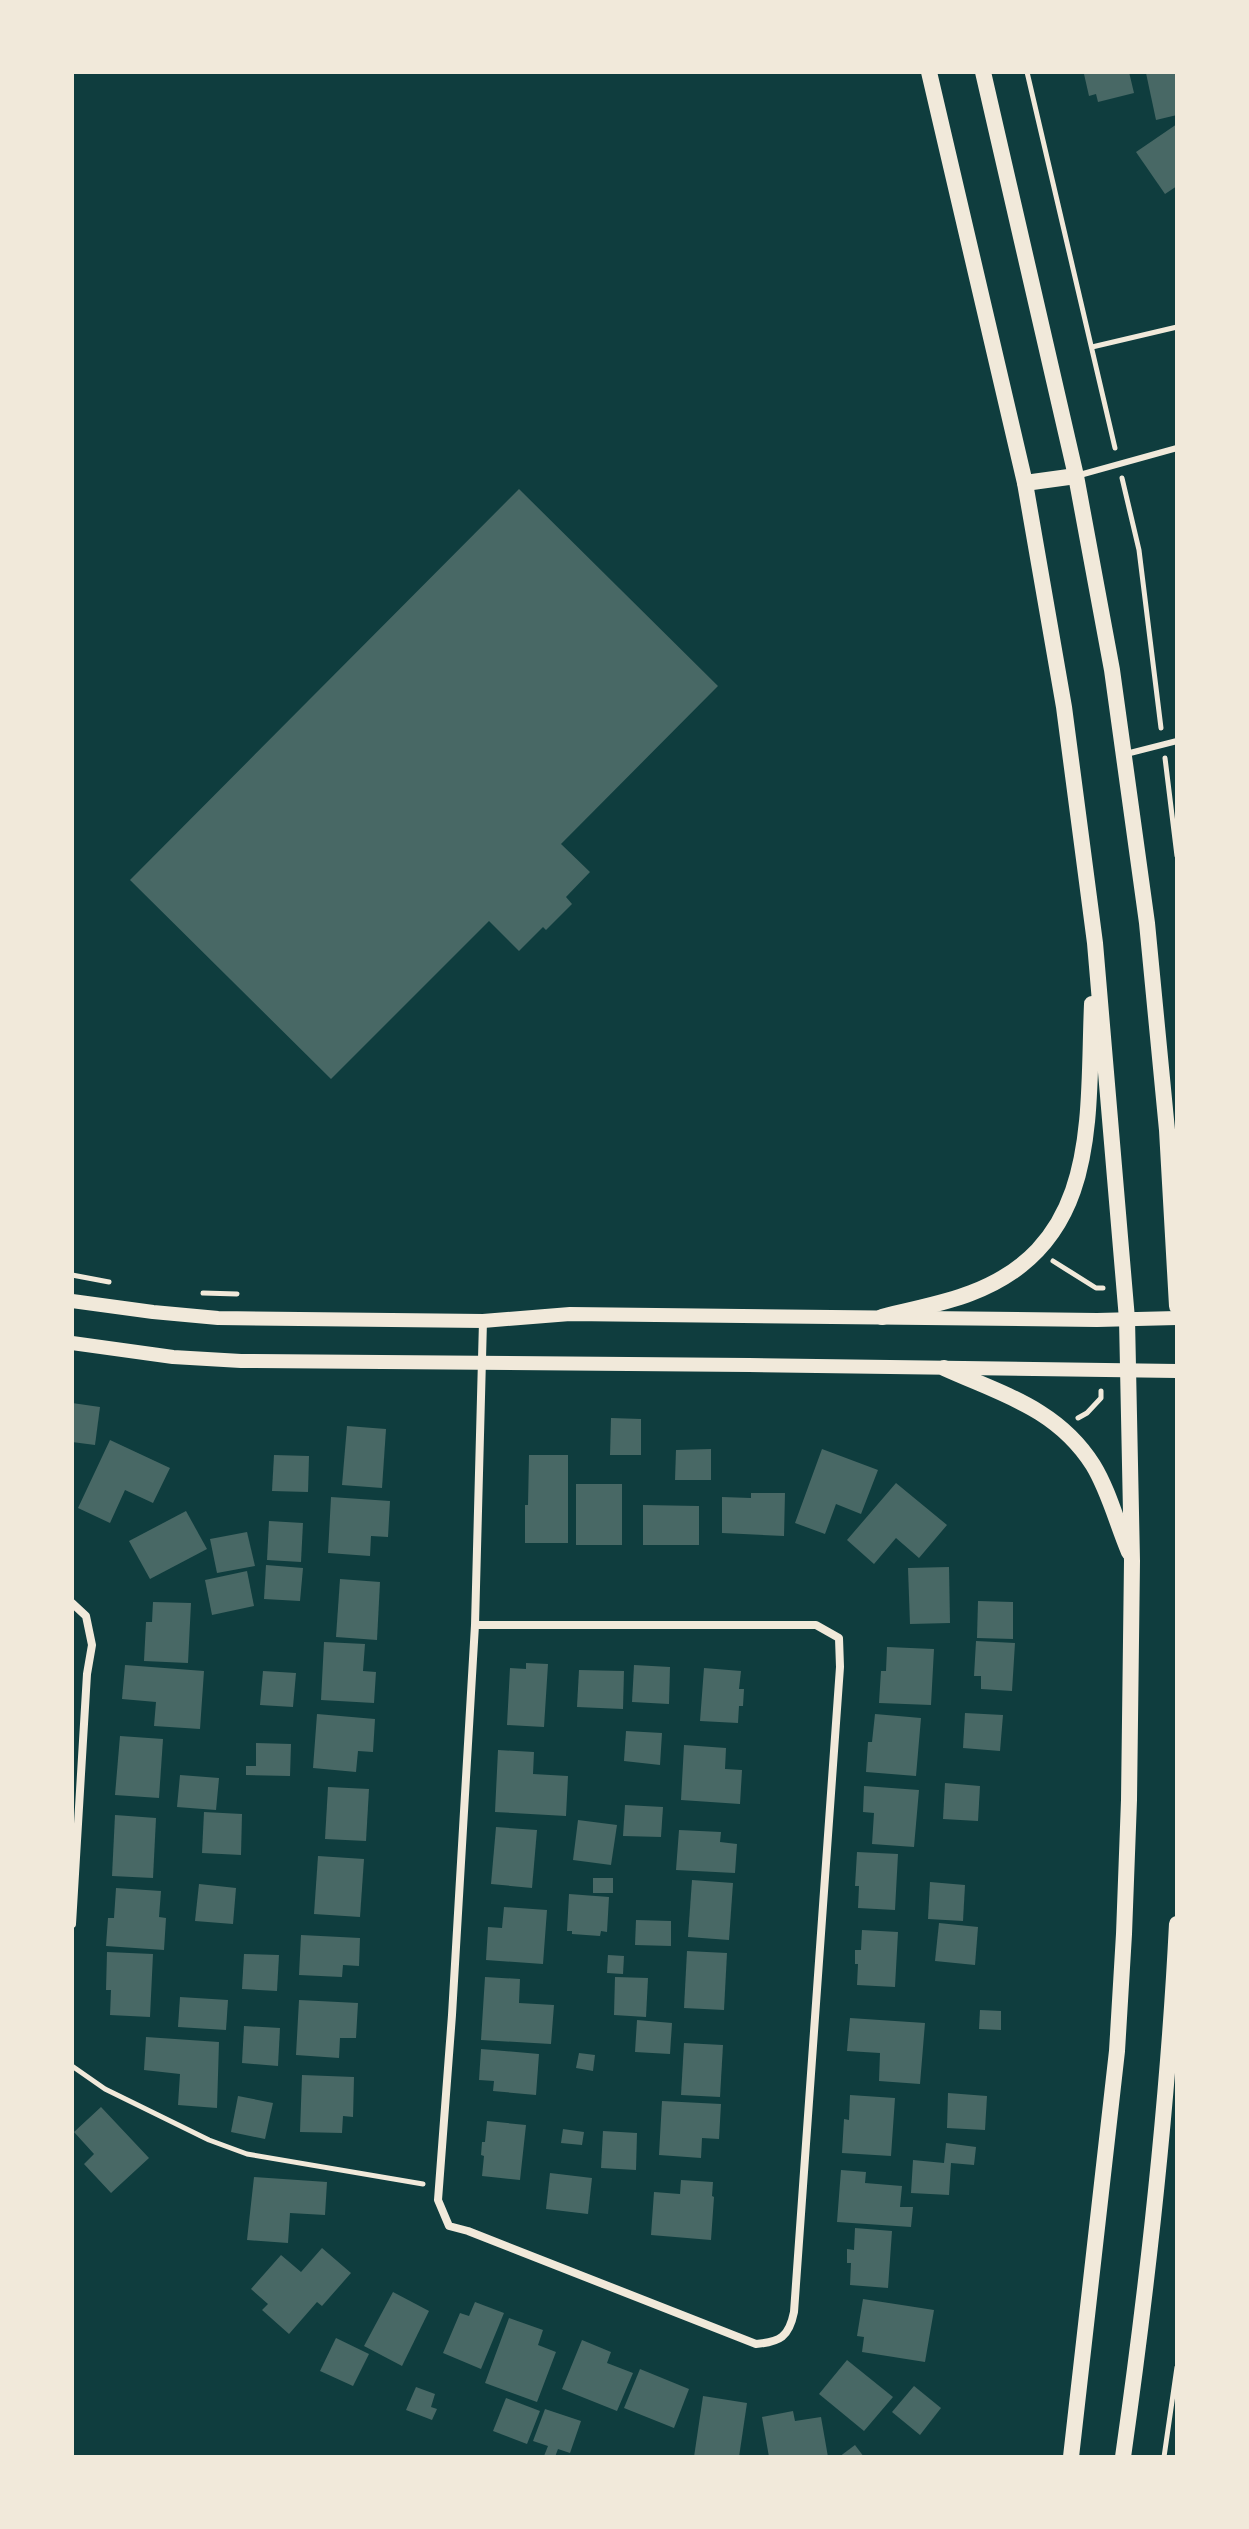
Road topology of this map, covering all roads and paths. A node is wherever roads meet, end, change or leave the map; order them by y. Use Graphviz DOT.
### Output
graph roads {
  1 [pos="929,72"];
  2 [pos="983,72"];
  3 [pos="1177,327"];
  4 [pos="1092,347"];
  5 [pos="1177,448"];
  6 [pos="1076,476"];
  7 [pos="1025,483"];
  8 [pos="1177,741"];
  9 [pos="1125,754"];
  10 [pos="1095,943"];
  11 [pos="1167,1130"];
  12 [pos="1177,1151"];
  13 [pos="1052,1260"];
  14 [pos="72,1275"];
  15 [pos="116,1283"];
  16 [pos="194,1292"];
  17 [pos="238,1294"];
  18 [pos="1097,1300"];
  19 [pos="72,1301"];
  20 [pos="1177,1306"];
  21 [pos="882,1317"];
  22 [pos="1177,1318"];
  23 [pos="1127,1319"];
  24 [pos="483,1321"];
  25 [pos="72,1343"];
  26 [pos="482,1364"];
  27 [pos="944,1368"];
  28 [pos="1128,1371"];
  29 [pos="1177,1371"];
  30 [pos="1101,1398"];
  31 [pos="1074,1420"];
  32 [pos="1132,1561"];
  33 [pos="72,1603"];
  34 [pos="475,1625"];
  35 [pos="72,1924"];
  36 [pos="1177,1924"];
  37 [pos="72,2066"];
  38 [pos="439,2186"];
  39 [pos="1177,2367"];
  40 [pos="1071,2457"];
  41 [pos="1123,2457"];
  42 [pos="1164,2457"];
  1 -- 7 [label="main road"];
  2 -- 6 [label="main road"];
  3 -- 4 [label="path"];
  5 -- 6 [label="lane"];
  6 -- 7 [label="main road"];
  6 -- 9 [label="main road"];
  7 -- 10 [label="main road"];
  8 -- 9 [label="lane"];
  9 -- 11 [label="main road"];
  10 -- 21 [label="main road"];
  10 -- 23 [label="main road"];
  11 -- 12 [label="main road"];
  11 -- 20 [label="main road"];
  13 -- 18 [label="path"];
  14 -- 15 [label="path"];
  16 -- 17 [label="path"];
  19 -- 24 [label="street"];
  21 -- 23 [label="street"];
  21 -- 24 [label="street"];
  22 -- 23 [label="street"];
  23 -- 28 [label="main road"];
  24 -- 26 [label="street"];
  25 -- 26 [label="street"];
  26 -- 27 [label="street"];
  26 -- 34 [label="street"];
  27 -- 28 [label="street"];
  27 -- 32 [label="main road"];
  28 -- 29 [label="street"];
  28 -- 32 [label="main road"];
  30 -- 31 [label="path"];
  32 -- 40 [label="main road"];
  33 -- 35 [label="street"];
  34 -- 38 [label="street"];
  34 -- 38 [label="street"];
  36 -- 41 [label="main road"];
  37 -- 38 [label="path"];
  39 -- 42 [label="path"];
}
